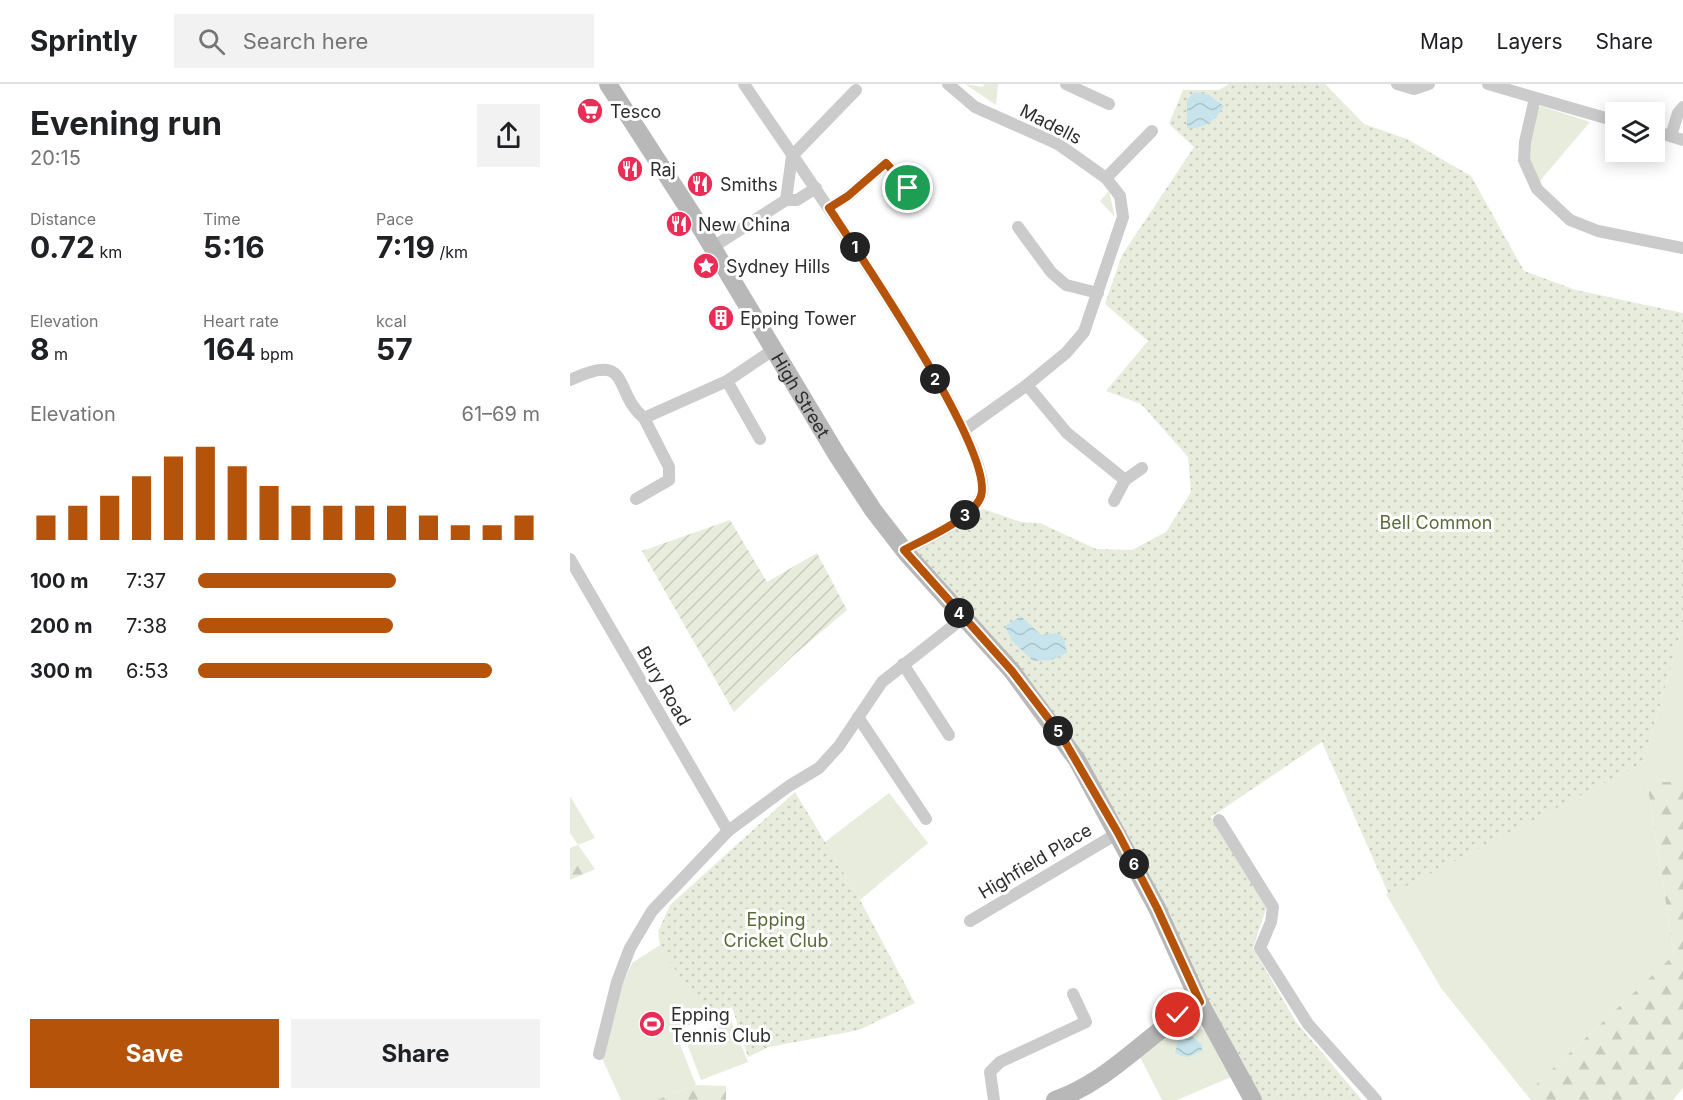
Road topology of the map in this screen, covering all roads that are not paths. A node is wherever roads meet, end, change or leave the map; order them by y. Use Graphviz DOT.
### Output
graph roads {
  1 [pos="608,84"];
  2 [pos="744,84"];
  3 [pos="948,84"];
  4 [pos="1066,84"];
  5 [pos="1397,84"];
  6 [pos="1429,84"];
  7 [pos="1488,84"];
  8 [pos="856,90"];
  9 [pos="1535,98"];
  10 [pos="1109,104"];
  11 [pos="1683,107"];
  12 [pos="1605,118"];
  13 [pos="1152,131"];
  14 [pos="1677,138"];
  15 [pos="792,156"];
  16 [pos="1106,178"];
  17 [pos="816,188"];
  18 [pos="908,188"];
  19 [pos="786,200"];
  20 [pos="829,208"];
  21 [pos="1018,227"];
  22 [pos="713,247"];
  23 [pos="1683,248"];
  24 [pos="1098,293"];
  25 [pos="773,350"];
  26 [pos="570,380"];
  27 [pos="727,381"];
  28 [pos="1027,385"];
  29 [pos="644,418"];
  30 [pos="964,429"];
  31 [pos="760,440"];
  32 [pos="1142,468"];
  33 [pos="1125,480"];
  34 [pos="636,500"];
  35 [pos="1114,501"];
  36 [pos="904,550"];
  37 [pos="570,559"];
  38 [pos="963,618"];
  39 [pos="903,664"];
  40 [pos="858,717"];
  41 [pos="949,735"];
  42 [pos="926,819"];
  43 [pos="1219,820"];
  44 [pos="728,831"];
  45 [pos="1118,833"];
  46 [pos="970,921"];
  47 [pos="1073,994"];
  48 [pos="1200,1002"];
  49 [pos="599,1054"];
  50 [pos="994,1100"];
  51 [pos="1055,1100"];
  52 [pos="1253,1100"];
  53 [pos="1376,1100"];
  1 -- 22 [label="main road, High Street"];
  2 -- 15 [label="street"];
  3 -- 16 [label="street, Madells"];
  4 -- 10 [label="street"];
  5 -- 6 [label="street"];
  7 -- 9 [label="street"];
  8 -- 15 [label="street"];
  9 -- 12 [label="street"];
  9 -- 23 [label="street"];
  11 -- 14 [label="street"];
  13 -- 16 [label="street"];
  15 -- 17 [label="street"];
  15 -- 19 [label="street"];
  16 -- 24 [label="street, Madells"];
  17 -- 19 [label="street"];
  17 -- 20 [label="street"];
  18 -- 20 [label="street"];
  19 -- 22 [label="street"];
  20 -- 30 [label="street"];
  21 -- 24 [label="street"];
  22 -- 25 [label="main road, High Street"];
  24 -- 28 [label="street, Madells"];
  25 -- 27 [label="street"];
  25 -- 36 [label="main road, High Street"];
  26 -- 29 [label="street"];
  27 -- 29 [label="street"];
  27 -- 31 [label="street"];
  28 -- 30 [label="street, Madells"];
  28 -- 33 [label="street"];
  29 -- 34 [label="street"];
  30 -- 36 [label="street"];
  32 -- 33 [label="street"];
  33 -- 35 [label="street"];
  36 -- 38 [label="main road, High Street"];
  37 -- 44 [label="street, Bury Road"];
  38 -- 39 [label="street"];
  38 -- 45 [label="main road, High Street"];
  39 -- 40 [label="street"];
  39 -- 41 [label="street"];
  40 -- 42 [label="street"];
  40 -- 44 [label="street"];
  43 -- 53 [label="street"];
  44 -- 49 [label="street"];
  45 -- 46 [label="street, Highfield Place"];
  45 -- 48 [label="main road, High Street"];
  47 -- 50 [label="street"];
  48 -- 51 [label="main road"];
  48 -- 52 [label="main road, High Street"];
}
